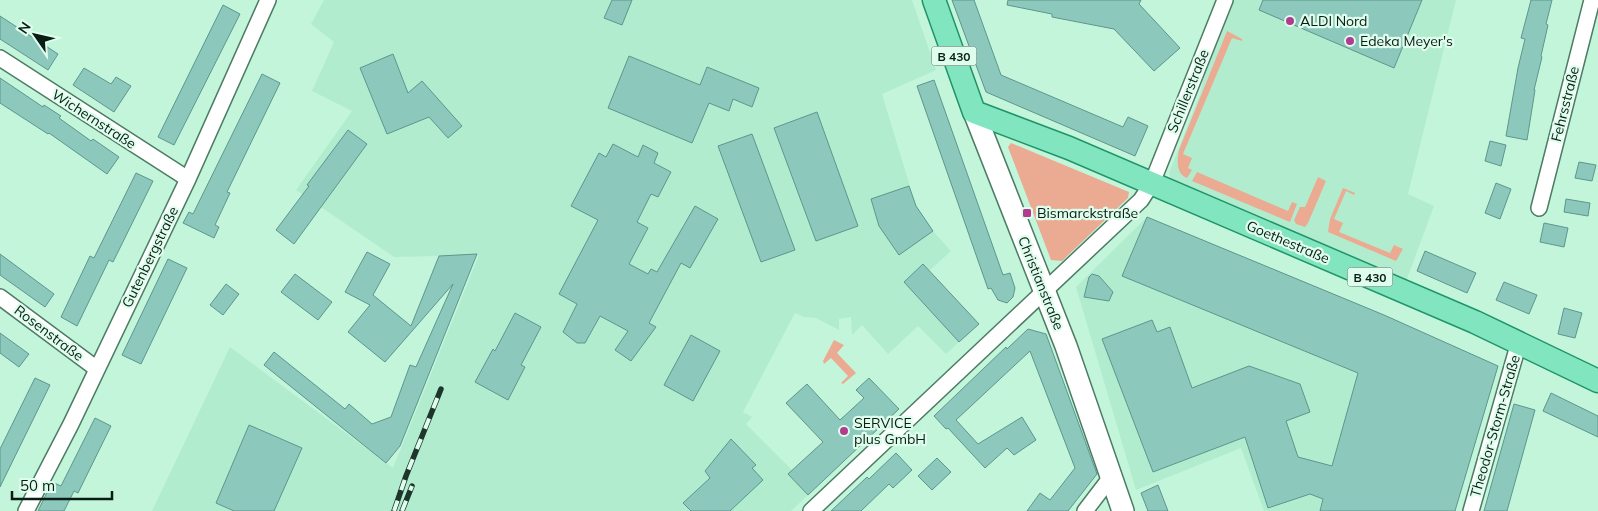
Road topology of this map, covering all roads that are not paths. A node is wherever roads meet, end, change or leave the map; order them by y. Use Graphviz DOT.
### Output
graph roads {
  1 [pos="268,0"];
  2 [pos="934,0"];
  3 [pos="1225,0"];
  4 [pos="1592,0"];
  5 [pos="0,58"];
  6 [pos="974,112"];
  7 [pos="188,179"];
  8 [pos="1152,183"];
  9 [pos="1539,208"];
  10 [pos="1043,291"];
  11 [pos="0,297"];
  12 [pos="1519,342"];
  13 [pos="97,369"];
  14 [pos="1598,381"];
  15 [pos="1112,477"];
  16 [pos="26,511"];
  17 [pos="810,511"];
  18 [pos="1085,511"];
  19 [pos="1123,511"];
  20 [pos="1471,511"];
  1 -- 7 [label="street, Gutenbergstraße"];
  2 -- 6 [label="main road, Christianstraße / B 430"];
  3 -- 8 [label="street, Schillerstraße"];
  4 -- 9 [label="street, Fehrsstraße"];
  5 -- 7 [label="street, Wichernstraße"];
  6 -- 8 [label="main road, Goethestraße / B 430"];
  6 -- 10 [label="street, Christianstraße"];
  7 -- 13 [label="street, Gutenbergstraße"];
  8 -- 10 [label="street, Schillerstraße"];
  8 -- 12 [label="main road, Goethestraße / B 430"];
  10 -- 15 [label="street, Christianstraße"];
  10 -- 17 [label="street"];
  11 -- 13 [label="street, Rosenstraße"];
  12 -- 14 [label="main road, Goethestraße / B 430"];
  12 -- 20 [label="street, Theodor-Storm-Straße"];
  13 -- 16 [label="street, Gutenbergstraße"];
  15 -- 18 [label="street"];
  15 -- 19 [label="street, Christianstraße"];
}
